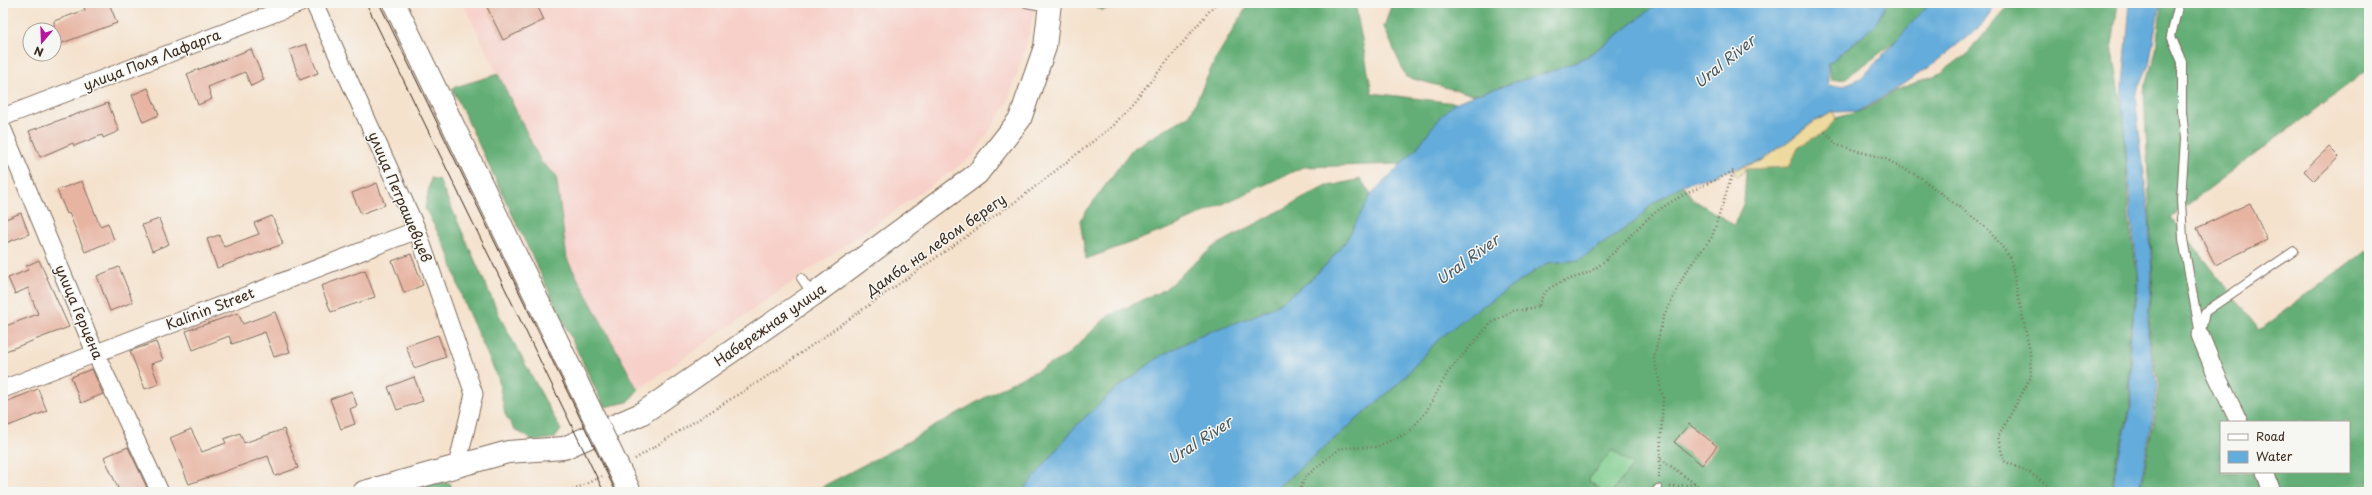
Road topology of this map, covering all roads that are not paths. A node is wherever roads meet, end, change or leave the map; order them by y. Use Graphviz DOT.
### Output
graph roads {
  1 [pos="301,3"];
  2 [pos="314,3"];
  3 [pos="394,3"];
  4 [pos="1026,3"];
  5 [pos="2179,3"];
  6 [pos="1049,5"];
  7 [pos="3,117"];
  8 [pos="3,130"];
  9 [pos="417,230"];
  10 [pos="2294,251"];
  11 [pos="2200,335"];
  12 [pos="95,352"];
  13 [pos="3,389"];
  14 [pos="2239,421"];
  15 [pos="457,466"];
  16 [pos="2265,473"];
  17 [pos="160,492"];
  18 [pos="364,492"];
  19 [pos="630,492"];
  20 [pos="2272,492"];
  1 -- 7 [label="street, улица Поля Лафарга"];
  2 -- 9 [label="street, улица Петрашевцев"];
  3 -- 19 [label="main road, bridge"];
  4 -- 6 [label="lane"];
  5 -- 11 [label="lane"];
  6 -- 15 [label="main road, Набережная улица"];
  8 -- 12 [label="street, улица Герцена"];
  9 -- 12 [label="street, Kalinin Street"];
  9 -- 15 [label="street, улица Петрашевцев"];
  10 -- 11 [label="lane"];
  11 -- 14 [label="street"];
  12 -- 13 [label="street, Kalinin Street"];
  12 -- 17 [label="street, улица Герцена"];
  15 -- 18 [label="main road, Набережная улица"];
  16 -- 20 [label="street"];
}
